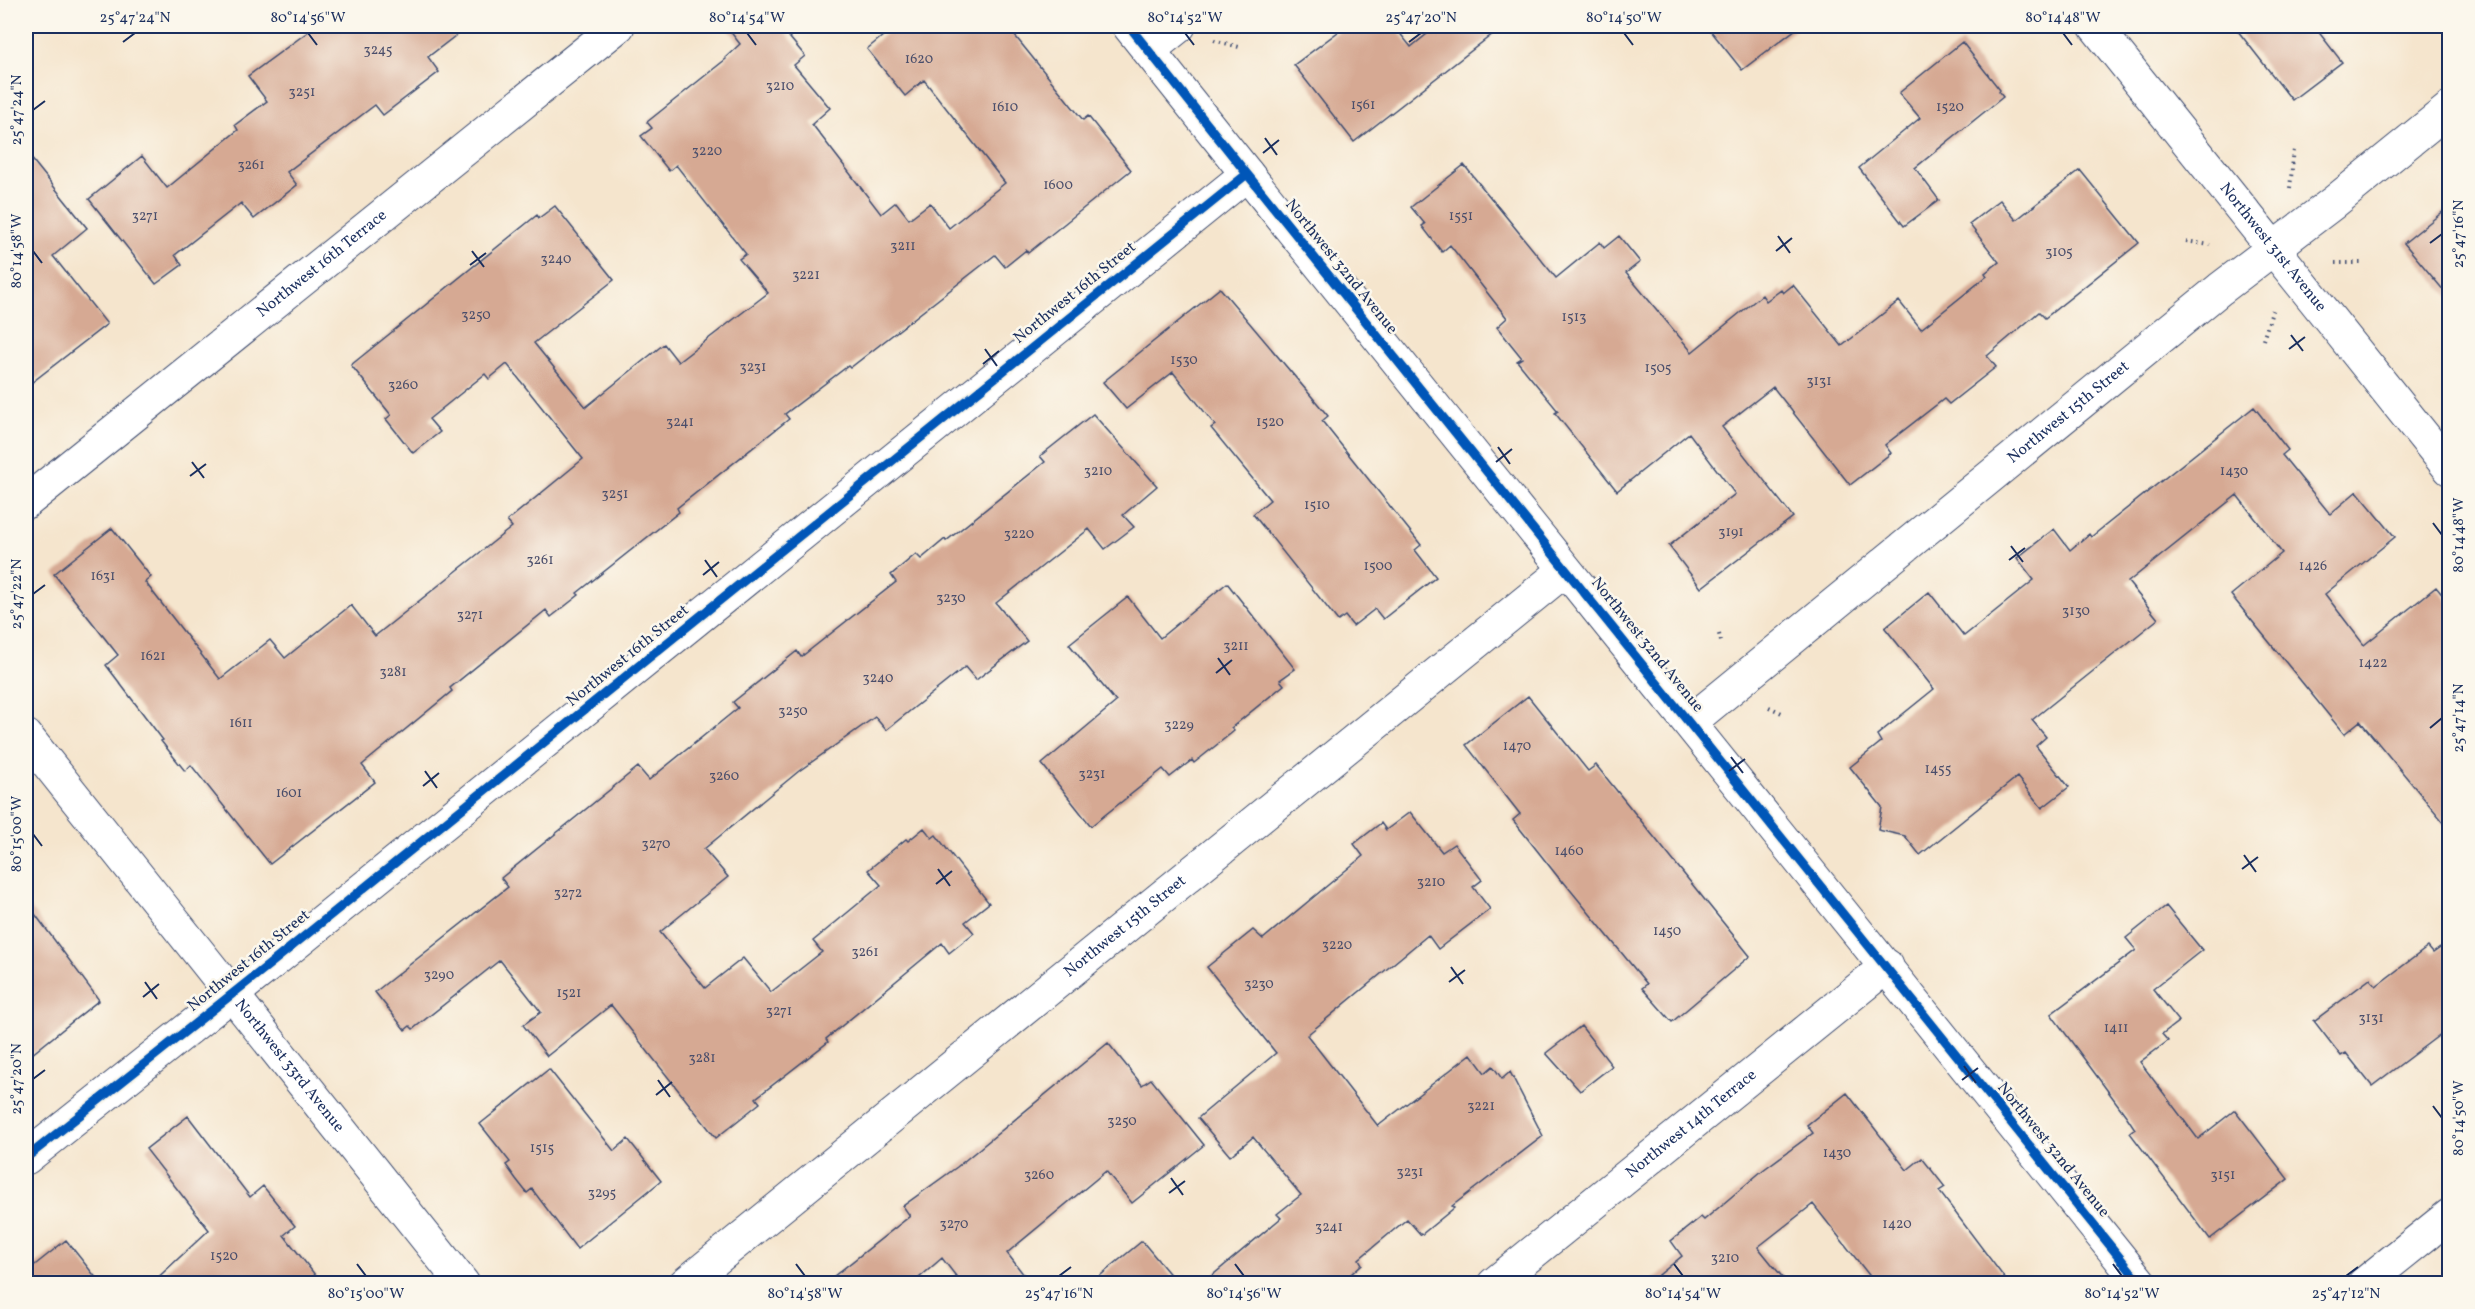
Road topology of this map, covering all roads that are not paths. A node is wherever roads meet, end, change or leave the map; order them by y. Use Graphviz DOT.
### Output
graph roads {
  1 [pos="618,26"];
  2 [pos="1179,26"];
  3 [pos="2095,26"];
  4 [pos="1139,38"];
  5 [pos="2450,108"];
  6 [pos="1247,174"];
  7 [pos="2273,247"];
  8 [pos="2450,469"];
  9 [pos="26,502"];
  10 [pos="1565,570"];
  11 [pos="1690,722"];
  12 [pos="26,736"];
  13 [pos="1887,966"];
  14 [pos="232,994"];
  15 [pos="26,1158"];
  16 [pos="2450,1215"];
  17 [pos="463,1284"];
  18 [pos="685,1284"];
  19 [pos="1494,1284"];
  20 [pos="2141,1284"];
  21 [pos="2364,1284"];
  1 -- 9 [label="street, Northwest 16th Terrace"];
  2 -- 4 [label="street"];
  3 -- 7 [label="street, Northwest 31st Avenue"];
  4 -- 6 [label="street, Northwest 32nd Avenue"];
  5 -- 7 [label="street, Northwest 15th Street"];
  6 -- 10 [label="street, Northwest 32nd Avenue"];
  6 -- 14 [label="street, Northwest 16th Street"];
  7 -- 8 [label="street, Northwest 31st Avenue"];
  7 -- 11 [label="street, Northwest 15th Street"];
  10 -- 11 [label="street, Northwest 32nd Avenue"];
  10 -- 18 [label="street, Northwest 15th Street"];
  11 -- 13 [label="street, Northwest 32nd Avenue"];
  12 -- 14 [label="street, Northwest 33rd Avenue"];
  13 -- 19 [label="street, Northwest 14th Terrace"];
  13 -- 20 [label="street, Northwest 32nd Avenue"];
  14 -- 15 [label="street, Northwest 16th Street"];
  14 -- 17 [label="street, Northwest 33rd Avenue"];
  16 -- 21 [label="street"];
}
